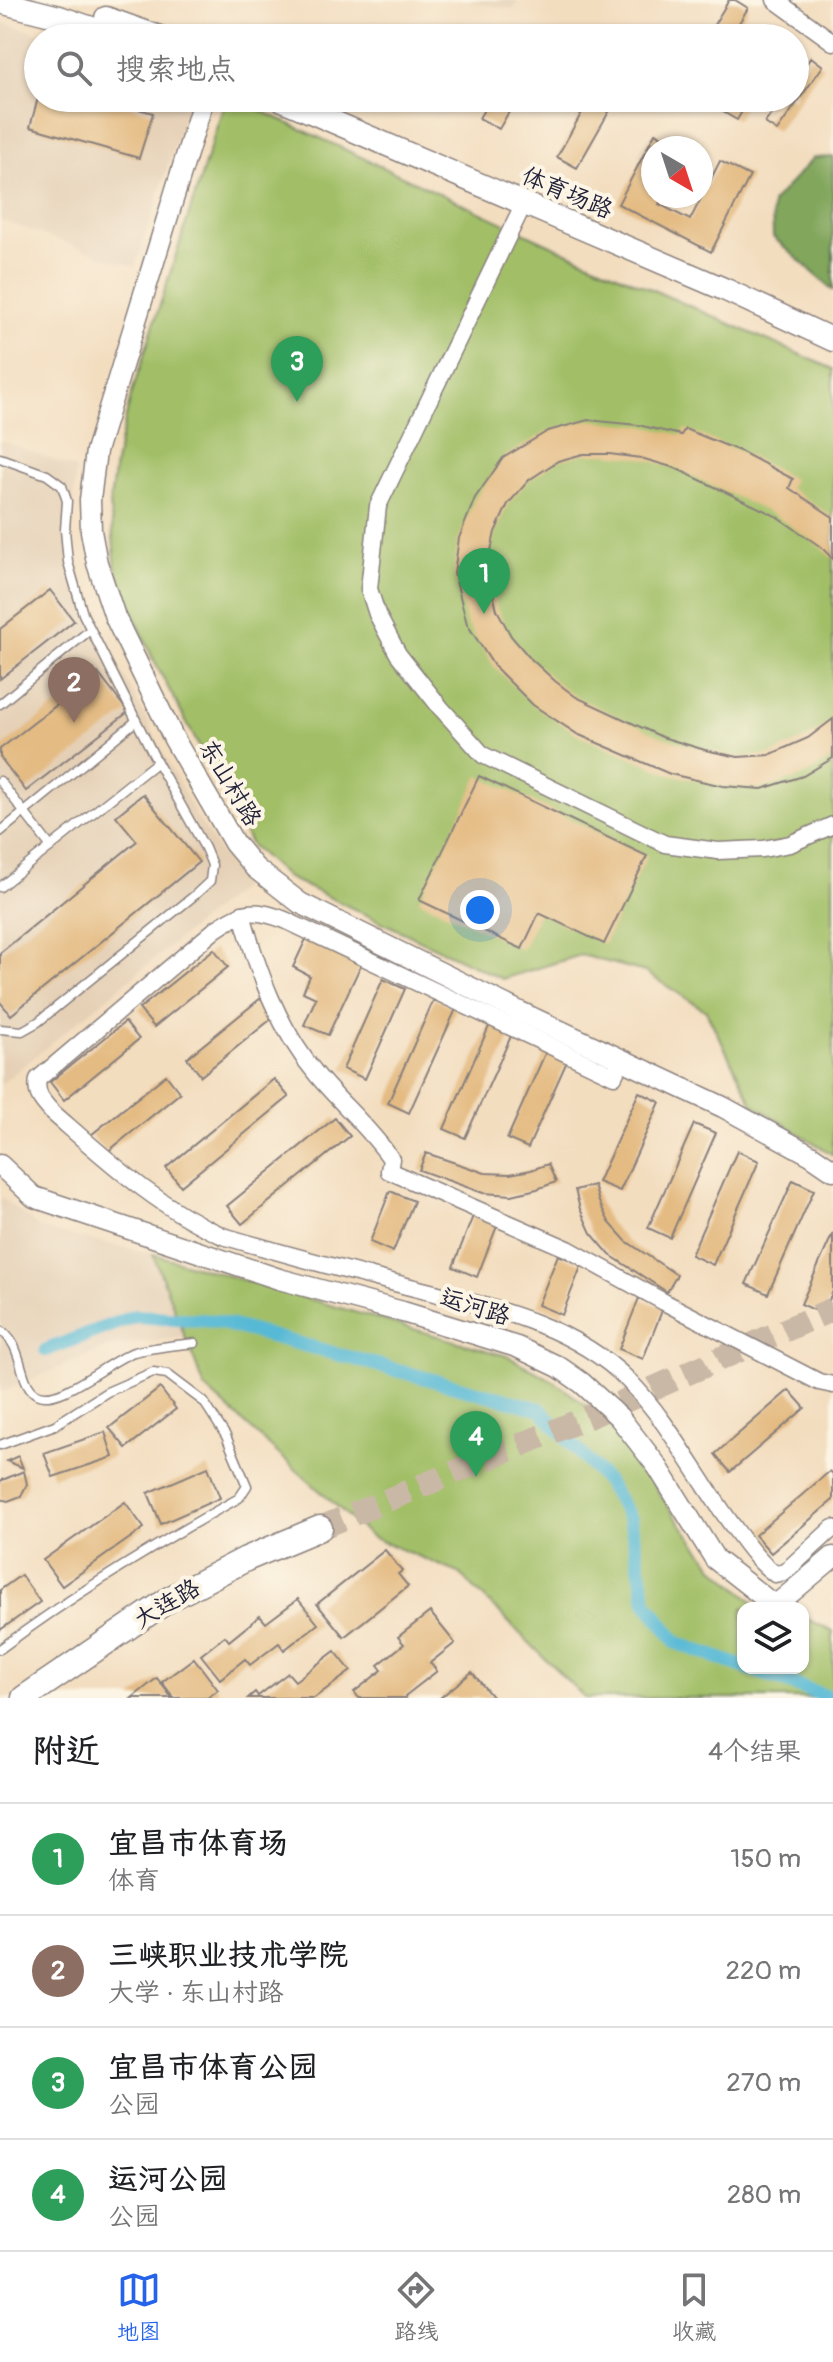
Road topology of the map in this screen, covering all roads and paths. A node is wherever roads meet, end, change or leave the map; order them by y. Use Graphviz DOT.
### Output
graph roads {
  1 [pos="48,0"];
  2 [pos="775,0"];
  3 [pos="0,2"];
  4 [pos="80,24"];
  5 [pos="122,24"];
  6 [pos="808,24"];
  7 [pos="809,25"];
  8 [pos="833,42"];
  9 [pos="200,112"];
  10 [pos="311,112"];
  11 [pos="343,112"];
  12 [pos="524,203"];
  13 [pos="833,326"];
  14 [pos="833,340"];
  15 [pos="0,458"];
  16 [pos="90,630"];
  17 [pos="0,704"];
  18 [pos="136,721"];
  19 [pos="157,762"];
  20 [pos="0,781"];
  21 [pos="24,812"];
  22 [pos="833,825"];
  23 [pos="0,832"];
  24 [pos="51,847"];
  25 [pos="0,887"];
  26 [pos="242,914"];
  27 [pos="0,1029"];
  28 [pos="622,1059"];
  29 [pos="0,1165"];
  30 [pos="833,1170"];
  31 [pos="0,1330"];
  32 [pos="195,1343"];
  33 [pos="833,1385"];
  34 [pos="0,1445"];
  35 [pos="320,1528"];
  36 [pos="833,1528"];
  37 [pos="833,1557"];
  38 [pos="0,1649"];
  39 [pos="24,1698"];
  1 -- 5 [label="main road"];
  2 -- 6 [label="street"];
  3 -- 4 [label="main road"];
  7 -- 8 [label="street"];
  9 -- 28 [label="street, 东山村路"];
  10 -- 12 [label="main road, 体育场路"];
  11 -- 13 [label="main road, 体育场路"];
  12 -- 14 [label="main road, 体育场路"];
  12 -- 22 [label="street"];
  15 -- 16 [label="lane"];
  16 -- 17 [label="lane"];
  16 -- 18 [label="lane"];
  18 -- 19 [label="lane"];
  18 -- 21 [label="lane"];
  19 -- 24 [label="lane"];
  19 -- 27 [label="lane"];
  20 -- 21 [label="lane"];
  21 -- 23 [label="lane"];
  21 -- 24 [label="lane"];
  24 -- 25 [label="lane"];
  26 -- 28 [label="street"];
  26 -- 33 [label="street"];
  26 -- 36 [label="street"];
  28 -- 30 [label="street, 东山村路"];
  29 -- 37 [label="street, 运河路"];
  31 -- 32 [label="lane"];
  34 -- 38 [label="lane"];
  35 -- 39 [label="main road, 大连路"];
}
